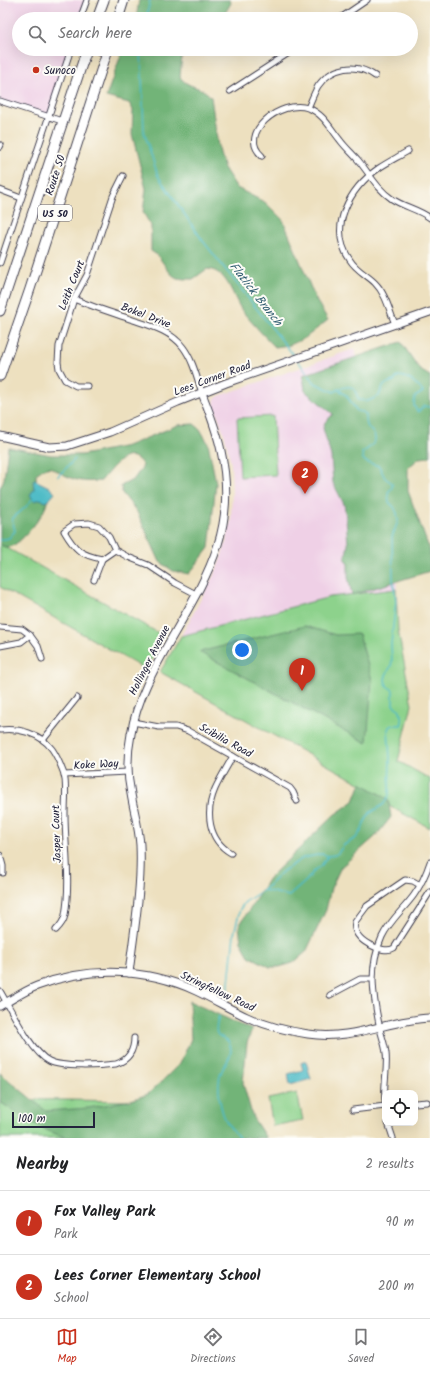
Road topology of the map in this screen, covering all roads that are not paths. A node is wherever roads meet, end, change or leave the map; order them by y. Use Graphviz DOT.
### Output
graph roads {
  1 [pos="87,0"];
  2 [pos="104,0"];
  3 [pos="124,0"];
  4 [pos="367,0"];
  5 [pos="83,12"];
  6 [pos="100,12"];
  7 [pos="120,12"];
  8 [pos="350,12"];
  9 [pos="69,56"];
  10 [pos="85,56"];
  11 [pos="106,56"];
  12 [pos="284,56"];
  13 [pos="375,76"];
  14 [pos="230,91"];
  15 [pos="0,101"];
  16 [pos="308,108"];
  17 [pos="49,117"];
  18 [pos="62,121"];
  19 [pos="408,151"];
  20 [pos="262,156"];
  21 [pos="123,176"];
  22 [pos="370,176"];
  23 [pos="0,190"];
  24 [pos="21,198"];
  25 [pos="430,218"];
  26 [pos="0,263"];
  27 [pos="74,299"];
  28 [pos="0,311"];
  29 [pos="430,312"];
  30 [pos="395,324"];
  31 [pos="0,376"];
  32 [pos="87,386"];
  33 [pos="202,393"];
  34 [pos="0,436"];
  35 [pos="115,550"];
  36 [pos="102,559"];
  37 [pos="94,580"];
  38 [pos="196,594"];
  39 [pos="0,627"];
  40 [pos="30,635"];
  41 [pos="0,646"];
  42 [pos="42,659"];
  43 [pos="77,698"];
  44 [pos="133,722"];
  45 [pos="0,730"];
  46 [pos="43,740"];
  47 [pos="233,756"];
  48 [pos="128,772"];
  49 [pos="64,775"];
  50 [pos="297,801"];
  51 [pos="231,853"];
  52 [pos="0,855"];
  53 [pos="430,862"];
  54 [pos="3,873"];
  55 [pos="420,885"];
  56 [pos="430,892"];
  57 [pos="56,930"];
  58 [pos="378,948"];
  59 [pos="129,973"];
  60 [pos="372,979"];
  61 [pos="0,991"];
  62 [pos="330,995"];
  63 [pos="3,1004"];
  64 [pos="430,1018"];
  65 [pos="380,1028"];
  66 [pos="134,1038"];
  67 [pos="384,1090"];
  68 [pos="427,1102"];
  69 [pos="418,1104"];
  70 [pos="382,1106"];
  71 [pos="353,1110"];
  72 [pos="389,1126"];
  73 [pos="393,1138"];
  1 -- 5 [label="street"];
  2 -- 6 [label="highway"];
  3 -- 7 [label="highway"];
  4 -- 8 [label="street"];
  9 -- 17 [label="street"];
  10 -- 18 [label="highway, Route 50 / US 50"];
  11 -- 31 [label="highway, Route 50 / US 50"];
  12 -- 14 [label="street"];
  13 -- 16 [label="street"];
  15 -- 17 [label="street"];
  16 -- 20 [label="street"];
  16 -- 22 [label="street"];
  17 -- 18 [label="street"];
  17 -- 24 [label="street"];
  18 -- 28 [label="highway, Route 50 / US 50"];
  19 -- 22 [label="street"];
  21 -- 27 [label="street, Leith Court"];
  22 -- 25 [label="street"];
  22 -- 30 [label="street"];
  23 -- 24 [label="street"];
  24 -- 26 [label="street"];
  27 -- 32 [label="street, Leith Court"];
  27 -- 33 [label="street, Bokel Drive"];
  29 -- 30 [label="street, Lees Corner Road"];
  30 -- 33 [label="street, Lees Corner Road"];
  33 -- 34 [label="street, Lees Corner Road"];
  33 -- 38 [label="street, Hollinger Avenue"];
  35 -- 36 [label="street"];
  35 -- 36 [label="street"];
  35 -- 38 [label="street"];
  36 -- 37 [label="street"];
  38 -- 44 [label="street, Hollinger Avenue"];
  39 -- 40 [label="street"];
  40 -- 41 [label="street"];
  40 -- 42 [label="street"];
  43 -- 46 [label="street"];
  44 -- 47 [label="street, Scibilia Road"];
  44 -- 48 [label="street, Hollinger Avenue"];
  45 -- 46 [label="street, Jasper Court"];
  46 -- 49 [label="street, Jasper Court"];
  47 -- 50 [label="street, Scibilia Road"];
  47 -- 51 [label="street"];
  48 -- 49 [label="street, Koke Way"];
  48 -- 59 [label="street, Hollinger Avenue"];
  49 -- 57 [label="street, Jasper Court"];
  52 -- 54 [label="street"];
  53 -- 55 [label="street"];
  55 -- 58 [label="street"];
  55 -- 58 [label="street"];
  56 -- 58 [label="street"];
  58 -- 60 [label="street"];
  59 -- 63 [label="street, Stringfellow Road"];
  59 -- 65 [label="street, Stringfellow Road"];
  60 -- 62 [label="street"];
  60 -- 65 [label="street"];
  61 -- 63 [label="street"];
  63 -- 66 [label="street"];
  64 -- 65 [label="street, Stringfellow Road"];
  65 -- 67 [label="street"];
  68 -- 69 [label="street"];
  70 -- 71 [label="street"];
  72 -- 73 [label="street"];
}
